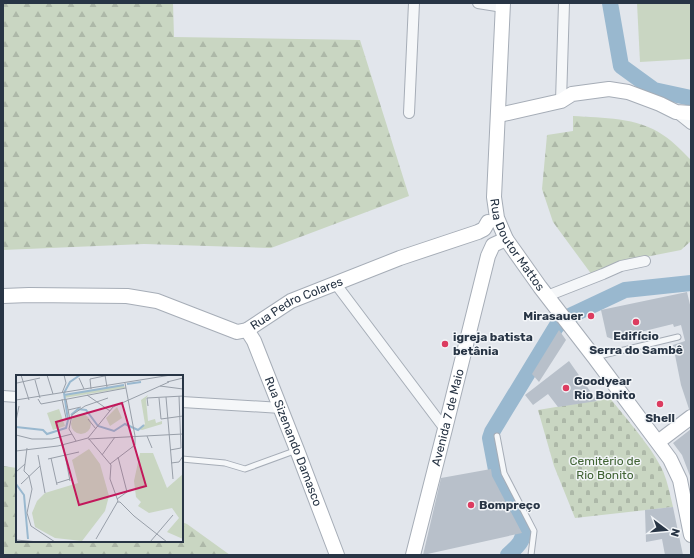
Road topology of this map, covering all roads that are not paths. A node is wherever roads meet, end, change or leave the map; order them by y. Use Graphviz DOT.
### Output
graph roads {
  1 [pos="414,3"];
  2 [pos="478,3"];
  3 [pos="564,3"];
  4 [pos="503,5"];
  5 [pos="562,101"];
  6 [pos="676,112"];
  7 [pos="409,113"];
  8 [pos="691,113"];
  9 [pos="498,115"];
  10 [pos="691,124"];
  11 [pos="494,197"];
  12 [pos="488,222"];
  13 [pos="506,239"];
  14 [pos="488,256"];
  15 [pos="645,262"];
  16 [pos="335,283"];
  17 [pos="3,296"];
  18 [pos="546,296"];
  19 [pos="247,330"];
  20 [pos="678,338"];
  21 [pos="594,357"];
  22 [pos="3,396"];
  23 [pos="16,398"];
  24 [pos="183,402"];
  25 [pos="281,408"];
  26 [pos="691,417"];
  27 [pos="445,429"];
  28 [pos="497,436"];
  29 [pos="658,442"];
  30 [pos="298,450"];
  31 [pos="183,459"];
  32 [pos="691,535"];
  33 [pos="337,555"];
  34 [pos="413,555"];
  35 [pos="531,555"];
  1 -- 7 [label="street"];
  2 -- 4 [label="street"];
  3 -- 5 [label="street"];
  4 -- 9 [label="street, Rua Doutor Mattos"];
  5 -- 6 [label="street"];
  5 -- 9 [label="street"];
  6 -- 8 [label="street"];
  6 -- 10 [label="street"];
  9 -- 11 [label="street, Rua Doutor Mattos"];
  11 -- 12 [label="street, Avenida 7 de Maio"];
  11 -- 13 [label="street, Rua Doutor Mattos"];
  12 -- 14 [label="street, Avenida 7 de Maio"];
  12 -- 16 [label="street, Rua Pedro Colares"];
  13 -- 14 [label="street, Avenida 7 de Maio"];
  13 -- 18 [label="street, Rua Doutor Mattos"];
  14 -- 27 [label="street, Avenida 7 de Maio"];
  15 -- 18 [label="street"];
  16 -- 19 [label="street, Rua Pedro Colares"];
  16 -- 27 [label="street"];
  17 -- 19 [label="street, Rua Pedro Colares"];
  18 -- 21 [label="street, Rua Doutor Mattos"];
  19 -- 25 [label="street, Rua Sizenando Damasco"];
  20 -- 21 [label="lane"];
  21 -- 29 [label="street, Rua Doutor Mattos"];
  22 -- 23 [label="street"];
  24 -- 25 [label="street"];
  25 -- 30 [label="street, Rua Sizenando Damasco"];
  26 -- 29 [label="street"];
  27 -- 34 [label="street, Avenida 7 de Maio"];
  28 -- 35 [label="lane"];
  29 -- 32 [label="street, Rua Doutor Mattos"];
  30 -- 31 [label="lane"];
  30 -- 33 [label="street, Rua Sizenando Damasco"];
}
